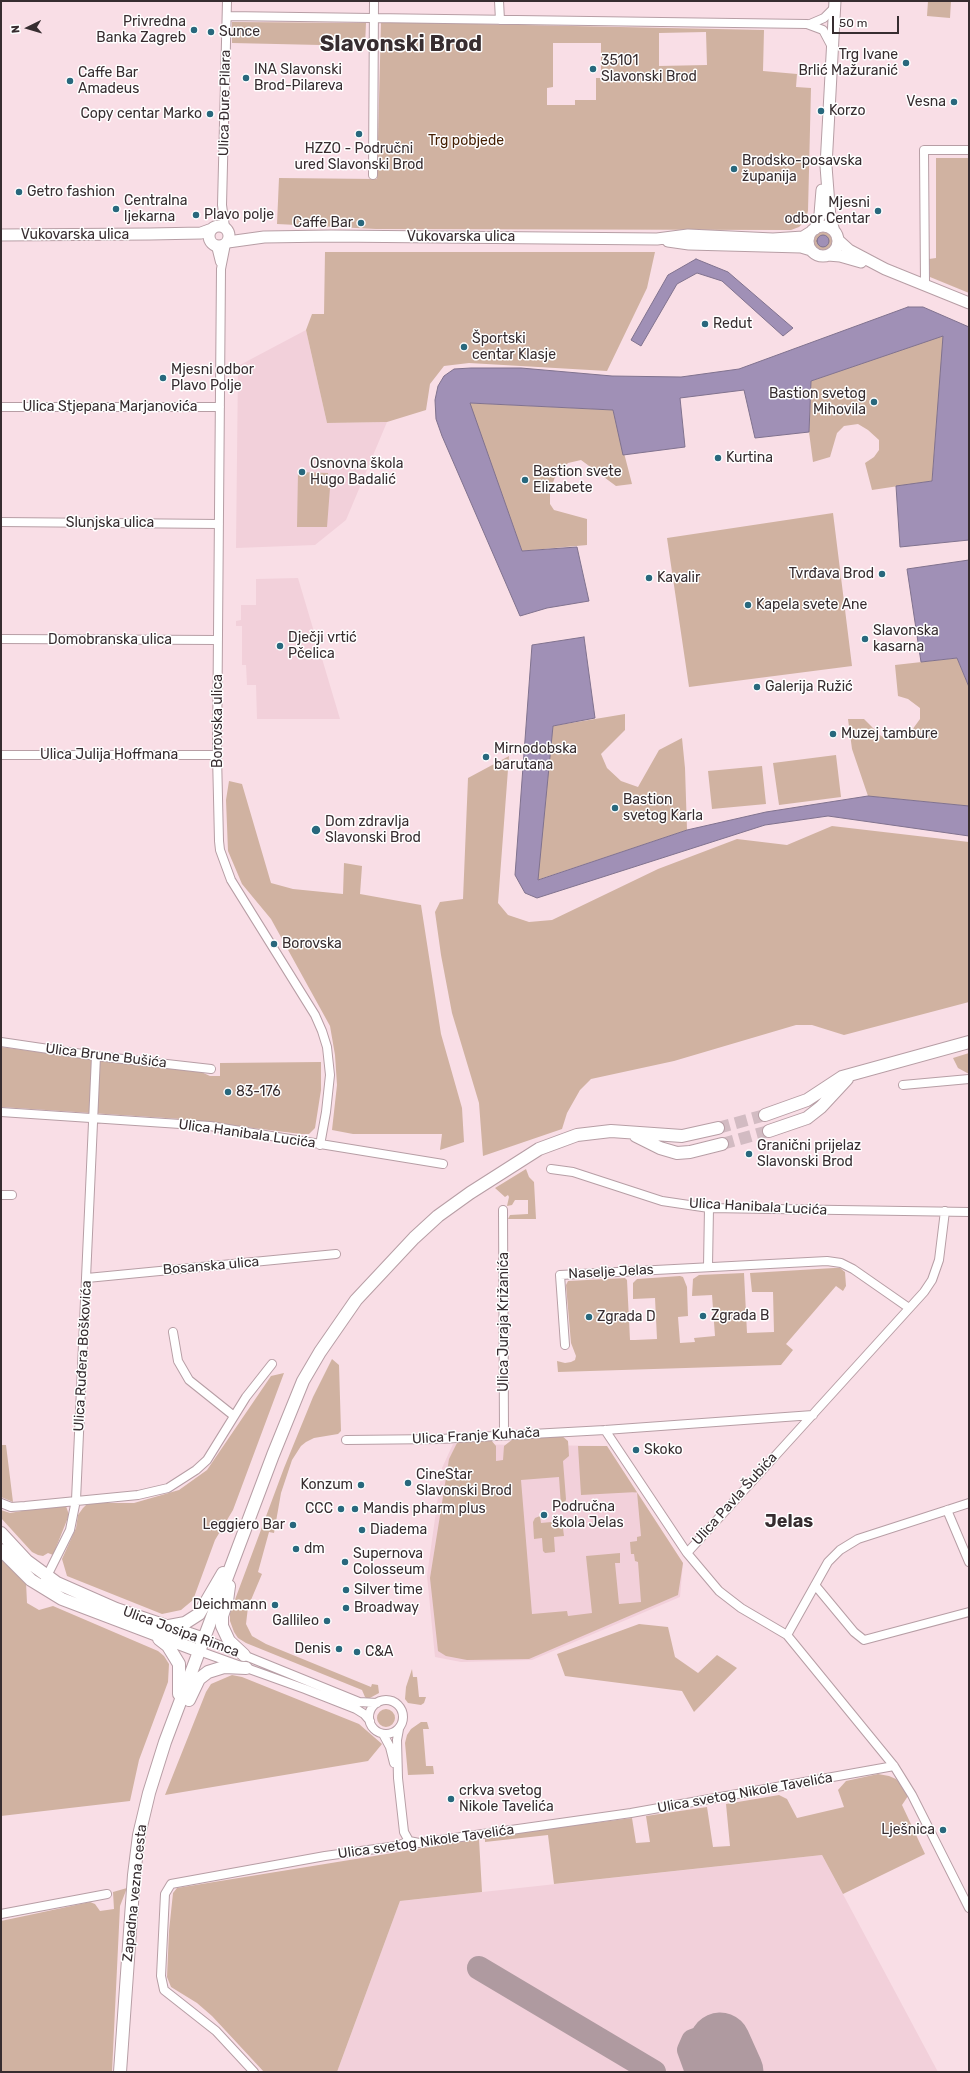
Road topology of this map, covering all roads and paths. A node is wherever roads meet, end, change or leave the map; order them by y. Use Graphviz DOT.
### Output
graph roads {
  1 [pos="227,1"];
  2 [pos="374,1"];
  3 [pos="500,1"];
  4 [pos="835,5"];
  5 [pos="227,16"];
  6 [pos="374,18"];
  7 [pos="500,20"];
  8 [pos="810,24"];
  9 [pos="832,47"];
  10 [pos="969,150"];
  11 [pos="826,166"];
  12 [pos="373,175"];
  13 [pos="220,228"];
  14 [pos="813,230"];
  15 [pos="150,234"];
  16 [pos="1,235"];
  17 [pos="836,235"];
  18 [pos="264,237"];
  19 [pos="657,238"];
  20 [pos="221,244"];
  21 [pos="811,250"];
  22 [pos="828,256"];
  23 [pos="885,269"];
  24 [pos="925,284"];
  25 [pos="969,303"];
  26 [pos="1,406"];
  27 [pos="220,407"];
  28 [pos="1,522"];
  29 [pos="219,524"];
  30 [pos="1,639"];
  31 [pos="218,640"];
  32 [pos="1,755"];
  33 [pos="217,755"];
  34 [pos="1,1042"];
  35 [pos="969,1042"];
  36 [pos="96,1056"];
  37 [pos="211,1069"];
  38 [pos="858,1073"];
  39 [pos="969,1079"];
  40 [pos="903,1085"];
  41 [pos="1,1112"];
  42 [pos="765,1115"];
  43 [pos="94,1117"];
  44 [pos="718,1128"];
  45 [pos="769,1131"];
  46 [pos="624,1132"];
  47 [pos="320,1144"];
  48 [pos="722,1144"];
  49 [pos="443,1164"];
  50 [pos="551,1169"];
  51 [pos="1,1195"];
  52 [pos="12,1196"];
  53 [pos="709,1208"];
  54 [pos="503,1210"];
  55 [pos="945,1211"];
  56 [pos="969,1212"];
  57 [pos="336,1254"];
  58 [pos="708,1266"];
  59 [pos="87,1278"];
  60 [pos="909,1308"];
  61 [pos="173,1332"];
  62 [pos="565,1345"];
  63 [pos="272,1364"];
  64 [pos="813,1415"];
  65 [pos="234,1416"];
  66 [pos="605,1430"];
  67 [pos="504,1434"];
  68 [pos="346,1440"];
  69 [pos="76,1500"];
  70 [pos="1,1503"];
  71 [pos="969,1503"];
  72 [pos="948,1510"];
  73 [pos="1,1533"];
  74 [pos="1,1550"];
  75 [pos="687,1553"];
  76 [pos="969,1562"];
  77 [pos="232,1565"];
  78 [pos="47,1576"];
  79 [pos="227,1578"];
  80 [pos="815,1585"];
  81 [pos="42,1588"];
  82 [pos="969,1612"];
  83 [pos="166,1626"];
  84 [pos="148,1632"];
  85 [pos="787,1635"];
  86 [pos="204,1639"];
  87 [pos="199,1651"];
  88 [pos="244,1655"];
  89 [pos="246,1668"];
  90 [pos="377,1703"];
  91 [pos="177,1711"];
  92 [pos="370,1722"];
  93 [pos="399,1729"];
  94 [pos="383,1734"];
  95 [pos="165,1742"];
  96 [pos="894,1766"];
  97 [pos="398,1778"];
  98 [pos="408,1841"];
  99 [pos="107,1894"];
  100 [pos="969,1908"];
  101 [pos="1,1914"];
  102 [pos="120,2072"];
  103 [pos="254,2072"];
  1 -- 5 [label="street, Ulica Đure Pilara"];
  2 -- 6 [label="street"];
  3 -- 7 [label="street"];
  4 -- 8 [label="street"];
  4 -- 9 [label="main road"];
  5 -- 6 [label="street"];
  5 -- 13 [label="street, Ulica Đure Pilara"];
  6 -- 7 [label="street"];
  6 -- 12 [label="street"];
  7 -- 8 [label="street"];
  8 -- 9 [label="street"];
  9 -- 11 [label="main road"];
  10 -- 24 [label="street"];
  11 -- 14 [label="main road"];
  11 -- 17 [label="main road"];
  13 -- 15 [label="main road, Vukovarska ulica"];
  13 -- 18 [label="main road, Vukovarska ulica"];
  13 -- 20 [label="main road"];
  13 -- 20 [label="main road"];
  14 -- 17 [label="main road"];
  14 -- 19 [label="main road, Vukovarska ulica"];
  14 -- 21 [label="main road"];
  15 -- 16 [label="main road, Vukovarska ulica"];
  15 -- 20 [label="main road, Vukovarska ulica"];
  17 -- 22 [label="main road"];
  17 -- 23 [label="main road"];
  18 -- 19 [label="main road, Vukovarska ulica"];
  18 -- 20 [label="main road, Vukovarska ulica"];
  19 -- 21 [label="main road, Vukovarska ulica"];
  20 -- 27 [label="street, Borovska ulica"];
  21 -- 22 [label="main road"];
  22 -- 23 [label="main road"];
  23 -- 24 [label="main road"];
  24 -- 25 [label="main road"];
  26 -- 27 [label="street, Ulica Stjepana Marjanovića"];
  27 -- 29 [label="street, Borovska ulica"];
  28 -- 29 [label="street, Slunjska ulica"];
  29 -- 31 [label="street, Borovska ulica"];
  30 -- 31 [label="street, Domobranska ulica"];
  31 -- 33 [label="street, Borovska ulica"];
  32 -- 33 [label="street, Ulica Julija Hoffmana"];
  33 -- 47 [label="street, Borovska ulica"];
  34 -- 36 [label="street, Ulica Brune Bušića"];
  35 -- 38 [label="main road"];
  36 -- 37 [label="street, Ulica Brune Bušića"];
  36 -- 43 [label="street, Ulica Ruđera Boškovića"];
  38 -- 42 [label="main road"];
  38 -- 45 [label="main road"];
  39 -- 40 [label="street"];
  41 -- 43 [label="street, Ulica Hanibala Lucića"];
  43 -- 47 [label="street, Ulica Hanibala Lucića"];
  43 -- 59 [label="street, Ulica Ruđera Boškovića"];
  44 -- 46 [label="main road, Zapadna vezna cesta"];
  46 -- 48 [label="main road"];
  46 -- 77 [label="main road, Zapadna vezna cesta"];
  47 -- 49 [label="street, Ulica Hanibala Lucića"];
  50 -- 53 [label="street, Ulica Hanibala Lucića"];
  51 -- 52 [label="street"];
  53 -- 55 [label="street, Ulica Hanibala Lucića"];
  53 -- 58 [label="street"];
  54 -- 67 [label="street, Ulica Juraja Križanića"];
  55 -- 56 [label="street, Ulica Hanibala Lucića"];
  55 -- 60 [label="street, Ulica Pavla Šubića"];
  57 -- 59 [label="street, Bosanska ulica"];
  58 -- 60 [label="street, Naselje Jelas"];
  58 -- 62 [label="street, Naselje Jelas"];
  59 -- 69 [label="street, Ulica Ruđera Boškovića"];
  60 -- 64 [label="street, Ulica Pavla Šubića"];
  61 -- 65 [label="street"];
  63 -- 65 [label="street"];
  64 -- 66 [label="street, Ulica Franje Kuhača"];
  64 -- 75 [label="street, Ulica Pavla Šubića"];
  65 -- 69 [label="street"];
  66 -- 67 [label="street, Ulica Franje Kuhača"];
  66 -- 75 [label="street"];
  67 -- 68 [label="street, Ulica Franje Kuhača"];
  69 -- 70 [label="street"];
  69 -- 78 [label="street, Ulica Ruđera Boškovića"];
  71 -- 72 [label="street"];
  72 -- 76 [label="street"];
  72 -- 80 [label="street"];
  73 -- 78 [label="main road, Ulica Josipa Rimca"];
  74 -- 81 [label="main road, Ulica Josipa Rimca"];
  75 -- 85 [label="street, Ulica Pavla Šubića"];
  77 -- 79 [label="main road, Zapadna vezna cesta"];
  77 -- 83 [label="main road"];
  78 -- 81 [label="street, Ulica Ruđera Boškovića"];
  78 -- 83 [label="main road, Ulica Josipa Rimca"];
  79 -- 86 [label="main road, Zapadna vezna cesta"];
  79 -- 88 [label="main road"];
  80 -- 82 [label="street"];
  80 -- 85 [label="street"];
  81 -- 84 [label="main road, Ulica Josipa Rimca"];
  83 -- 86 [label="main road, Ulica Josipa Rimca"];
  84 -- 87 [label="main road, Ulica Josipa Rimca"];
  84 -- 91 [label="main road"];
  85 -- 96 [label="street, Ulica Pavla Šubića"];
  86 -- 87 [label="main road, Zapadna vezna cesta"];
  86 -- 88 [label="street, Ulica Josipa Rimca"];
  87 -- 89 [label="street, Ulica Josipa Rimca"];
  87 -- 91 [label="main road, Zapadna vezna cesta"];
  88 -- 90 [label="street, Ulica Josipa Rimca"];
  89 -- 92 [label="street, Ulica Josipa Rimca"];
  89 -- 95 [label="main road"];
  90 -- 92 [label="street"];
  90 -- 93 [label="street, Ulica Josipa Rimca"];
  91 -- 95 [label="main road, Zapadna vezna cesta"];
  92 -- 94 [label="street, Ulica Josipa Rimca"];
  93 -- 94 [label="street"];
  93 -- 97 [label="street, Ulica Josipa Rimca"];
  94 -- 97 [label="street, Ulica Josipa Rimca"];
  95 -- 102 [label="main road, Zapadna vezna cesta"];
  96 -- 98 [label="street, Ulica svetog Nikole Tavelića"];
  96 -- 100 [label="street, Ulica Pavla Šubića"];
  97 -- 98 [label="street, Ulica Josipa Rimca"];
  98 -- 103 [label="street, Ulica svetog Nikole Tavelića"];
  99 -- 101 [label="street"];
}
